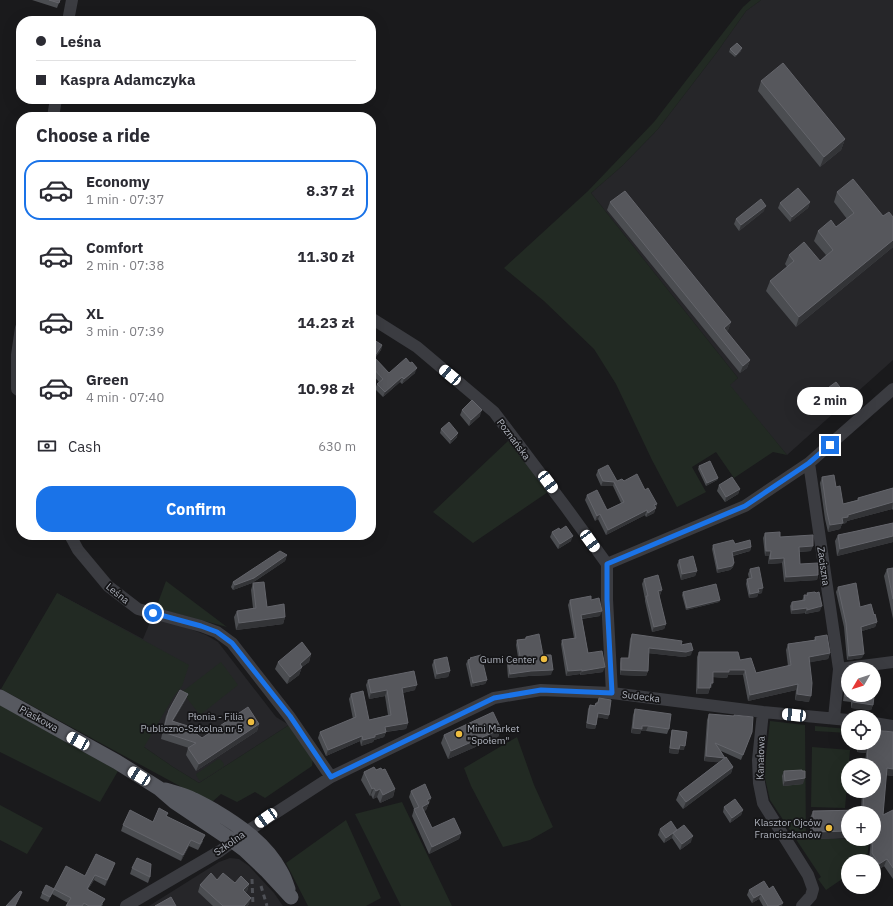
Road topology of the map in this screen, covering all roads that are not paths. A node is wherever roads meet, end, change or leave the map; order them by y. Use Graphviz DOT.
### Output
graph roads {
  1 [pos="72,0"];
  2 [pos="69,16"];
  3 [pos="376,321"];
  4 [pos="893,388"];
  5 [pos="809,463"];
  6 [pos="73,540"];
  7 [pos="607,564"];
  8 [pos="893,662"];
  9 [pos="839,669"];
  10 [pos="612,693"];
  11 [pos="0,697"];
  12 [pos="763,712"];
  13 [pos="834,718"];
  14 [pos="841,719"];
  15 [pos="881,724"];
  16 [pos="893,726"];
  17 [pos="331,777"];
  18 [pos="160,789"];
  19 [pos="246,832"];
  20 [pos="233,841"];
  21 [pos="294,902"];
  22 [pos="126,906"];
  23 [pos="802,906"];
  1 -- 2 [label="street"];
  3 -- 7 [label="street, Poznańska"];
  4 -- 5 [label="street"];
  5 -- 7 [label="street"];
  5 -- 9 [label="street, Zaciszna"];
  6 -- 17 [label="street, Leśna"];
  7 -- 10 [label="street"];
  8 -- 9 [label="street"];
  9 -- 13 [label="street, Zaciszna"];
  10 -- 12 [label="street, Sudecka"];
  10 -- 17 [label="street, Sudecka"];
  11 -- 18 [label="main road, Piaskowa"];
  12 -- 13 [label="street, Sudecka"];
  12 -- 23 [label="street, Kanałowa"];
  13 -- 14 [label="street, Sudecka"];
  15 -- 16 [label="street"];
  17 -- 19 [label="street, Szkolna"];
  18 -- 19 [label="main road, Piaskowa"];
  18 -- 20 [label="main road, Piaskowa"];
  19 -- 20 [label="street, Szkolna"];
  19 -- 21 [label="main road, Piaskowa"];
  20 -- 21 [label="main road, Piaskowa"];
  20 -- 22 [label="street, Szkolna"];
}
